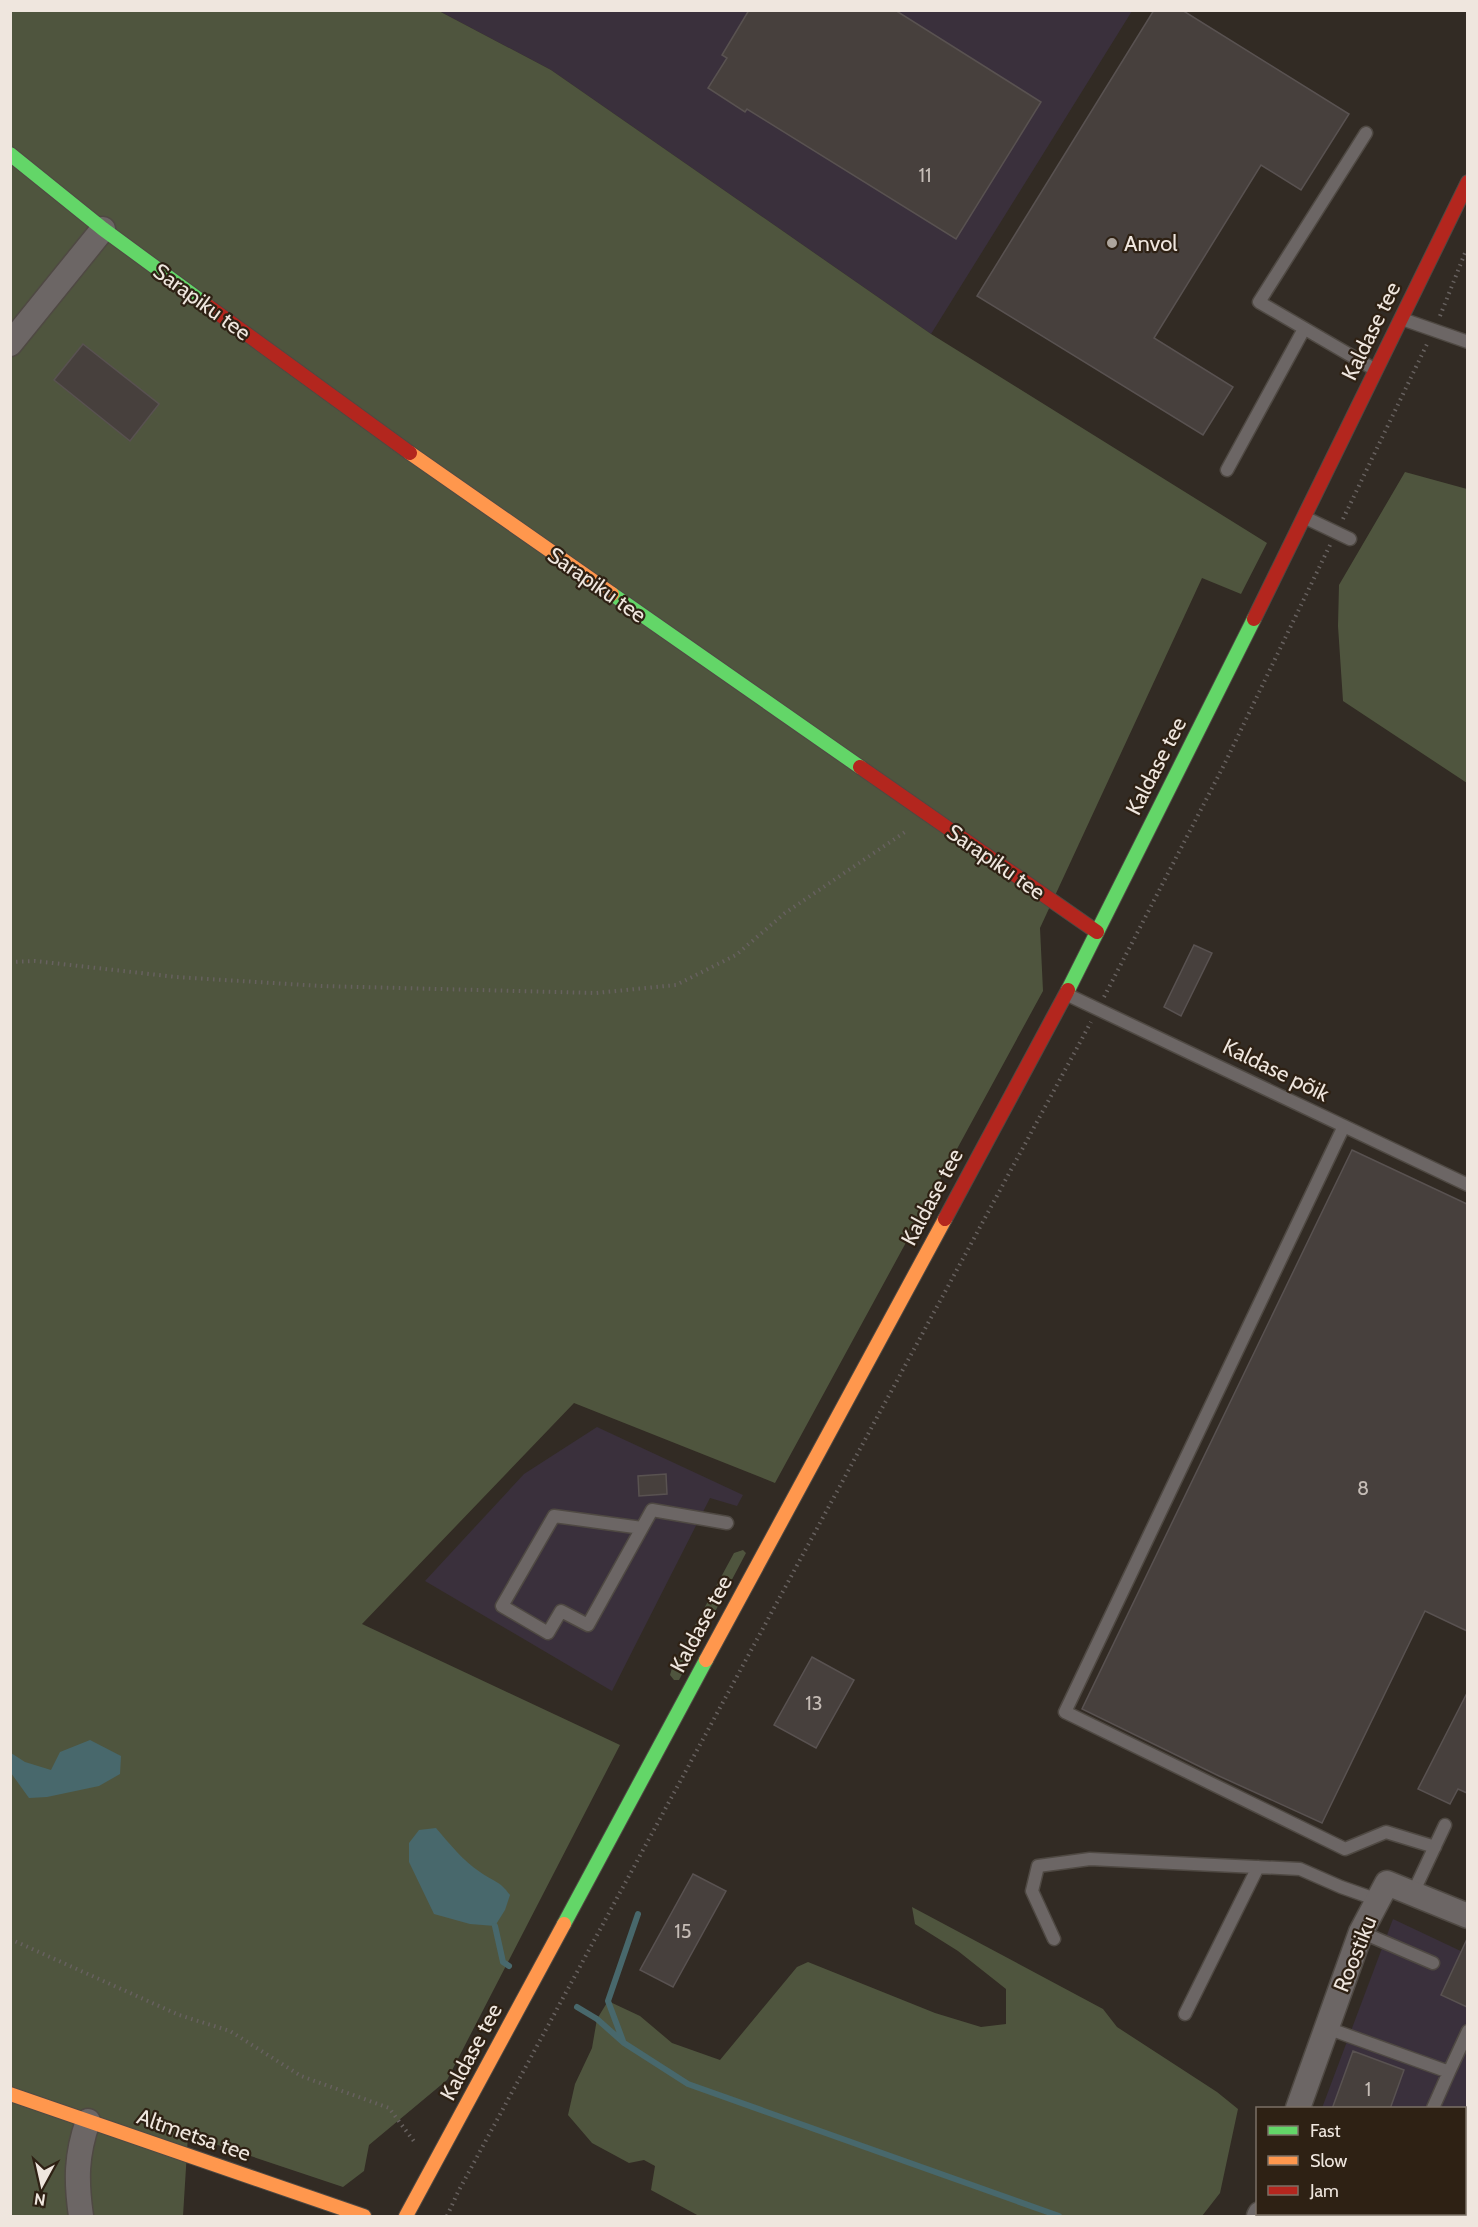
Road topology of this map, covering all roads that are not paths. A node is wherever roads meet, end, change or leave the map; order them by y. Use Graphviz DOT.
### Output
graph roads {
  1 [pos="1366,133"];
  2 [pos="10,154"];
  3 [pos="1467,182"];
  4 [pos="103,229"];
  5 [pos="1400,318"];
  6 [pos="1304,329"];
  7 [pos="1467,342"];
  8 [pos="10,344"];
  9 [pos="1375,370"];
  10 [pos="1227,470"];
  11 [pos="1305,517"];
  12 [pos="1350,539"];
  13 [pos="1097,932"];
  14 [pos="1066,994"];
  15 [pos="1344,1126"];
  16 [pos="1467,1185"];
  17 [pos="727,1523"];
  18 [pos="642,1528"];
  19 [pos="1445,1825"];
  20 [pos="1435,1847"];
  21 [pos="1258,1867"];
  22 [pos="1413,1893"];
  23 [pos="1378,1900"];
  24 [pos="1467,1916"];
  25 [pos="1361,1932"];
  26 [pos="1054,1939"];
  27 [pos="1432,1963"];
  28 [pos="1185,2014"];
  29 [pos="1327,2028"];
  30 [pos="1467,2031"];
  31 [pos="1449,2072"];
  32 [pos="10,2094"];
  33 [pos="1299,2107"];
  34 [pos="1434,2107"];
  35 [pos="88,2121"];
  36 [pos="81,2217"];
  37 [pos="364,2217"];
  38 [pos="406,2217"];
  1 -- 6 [label="lane"];
  2 -- 4 [label="street, Sarapiku tee"];
  3 -- 5 [label="street, Kaldase tee"];
  4 -- 8 [label="street"];
  4 -- 13 [label="street, Sarapiku tee"];
  5 -- 7 [label="lane"];
  5 -- 9 [label="street, Kaldase tee"];
  6 -- 9 [label="lane"];
  6 -- 10 [label="lane"];
  9 -- 11 [label="street, Kaldase tee"];
  11 -- 12 [label="lane"];
  11 -- 13 [label="street, Kaldase tee"];
  13 -- 14 [label="street, Kaldase tee"];
  14 -- 15 [label="lane, Kaldase põik"];
  14 -- 38 [label="street, Kaldase tee"];
  15 -- 16 [label="lane, Kaldase põik"];
  15 -- 20 [label="lane"];
  17 -- 18 [label="lane"];
  18 -- 18 [label="lane"];
  19 -- 20 [label="lane"];
  20 -- 22 [label="lane"];
  21 -- 23 [label="lane"];
  21 -- 26 [label="lane"];
  21 -- 28 [label="lane"];
  22 -- 23 [label="street, Roostiku"];
  22 -- 24 [label="street, Roostiku"];
  23 -- 25 [label="street, Roostiku"];
  25 -- 27 [label="lane"];
  25 -- 29 [label="street, Roostiku"];
  29 -- 31 [label="lane"];
  29 -- 33 [label="street, Roostiku"];
  30 -- 31 [label="lane"];
  31 -- 34 [label="lane"];
  32 -- 35 [label="street, Altmetsa tee"];
  35 -- 36 [label="street"];
  35 -- 37 [label="street, Altmetsa tee"];
}
